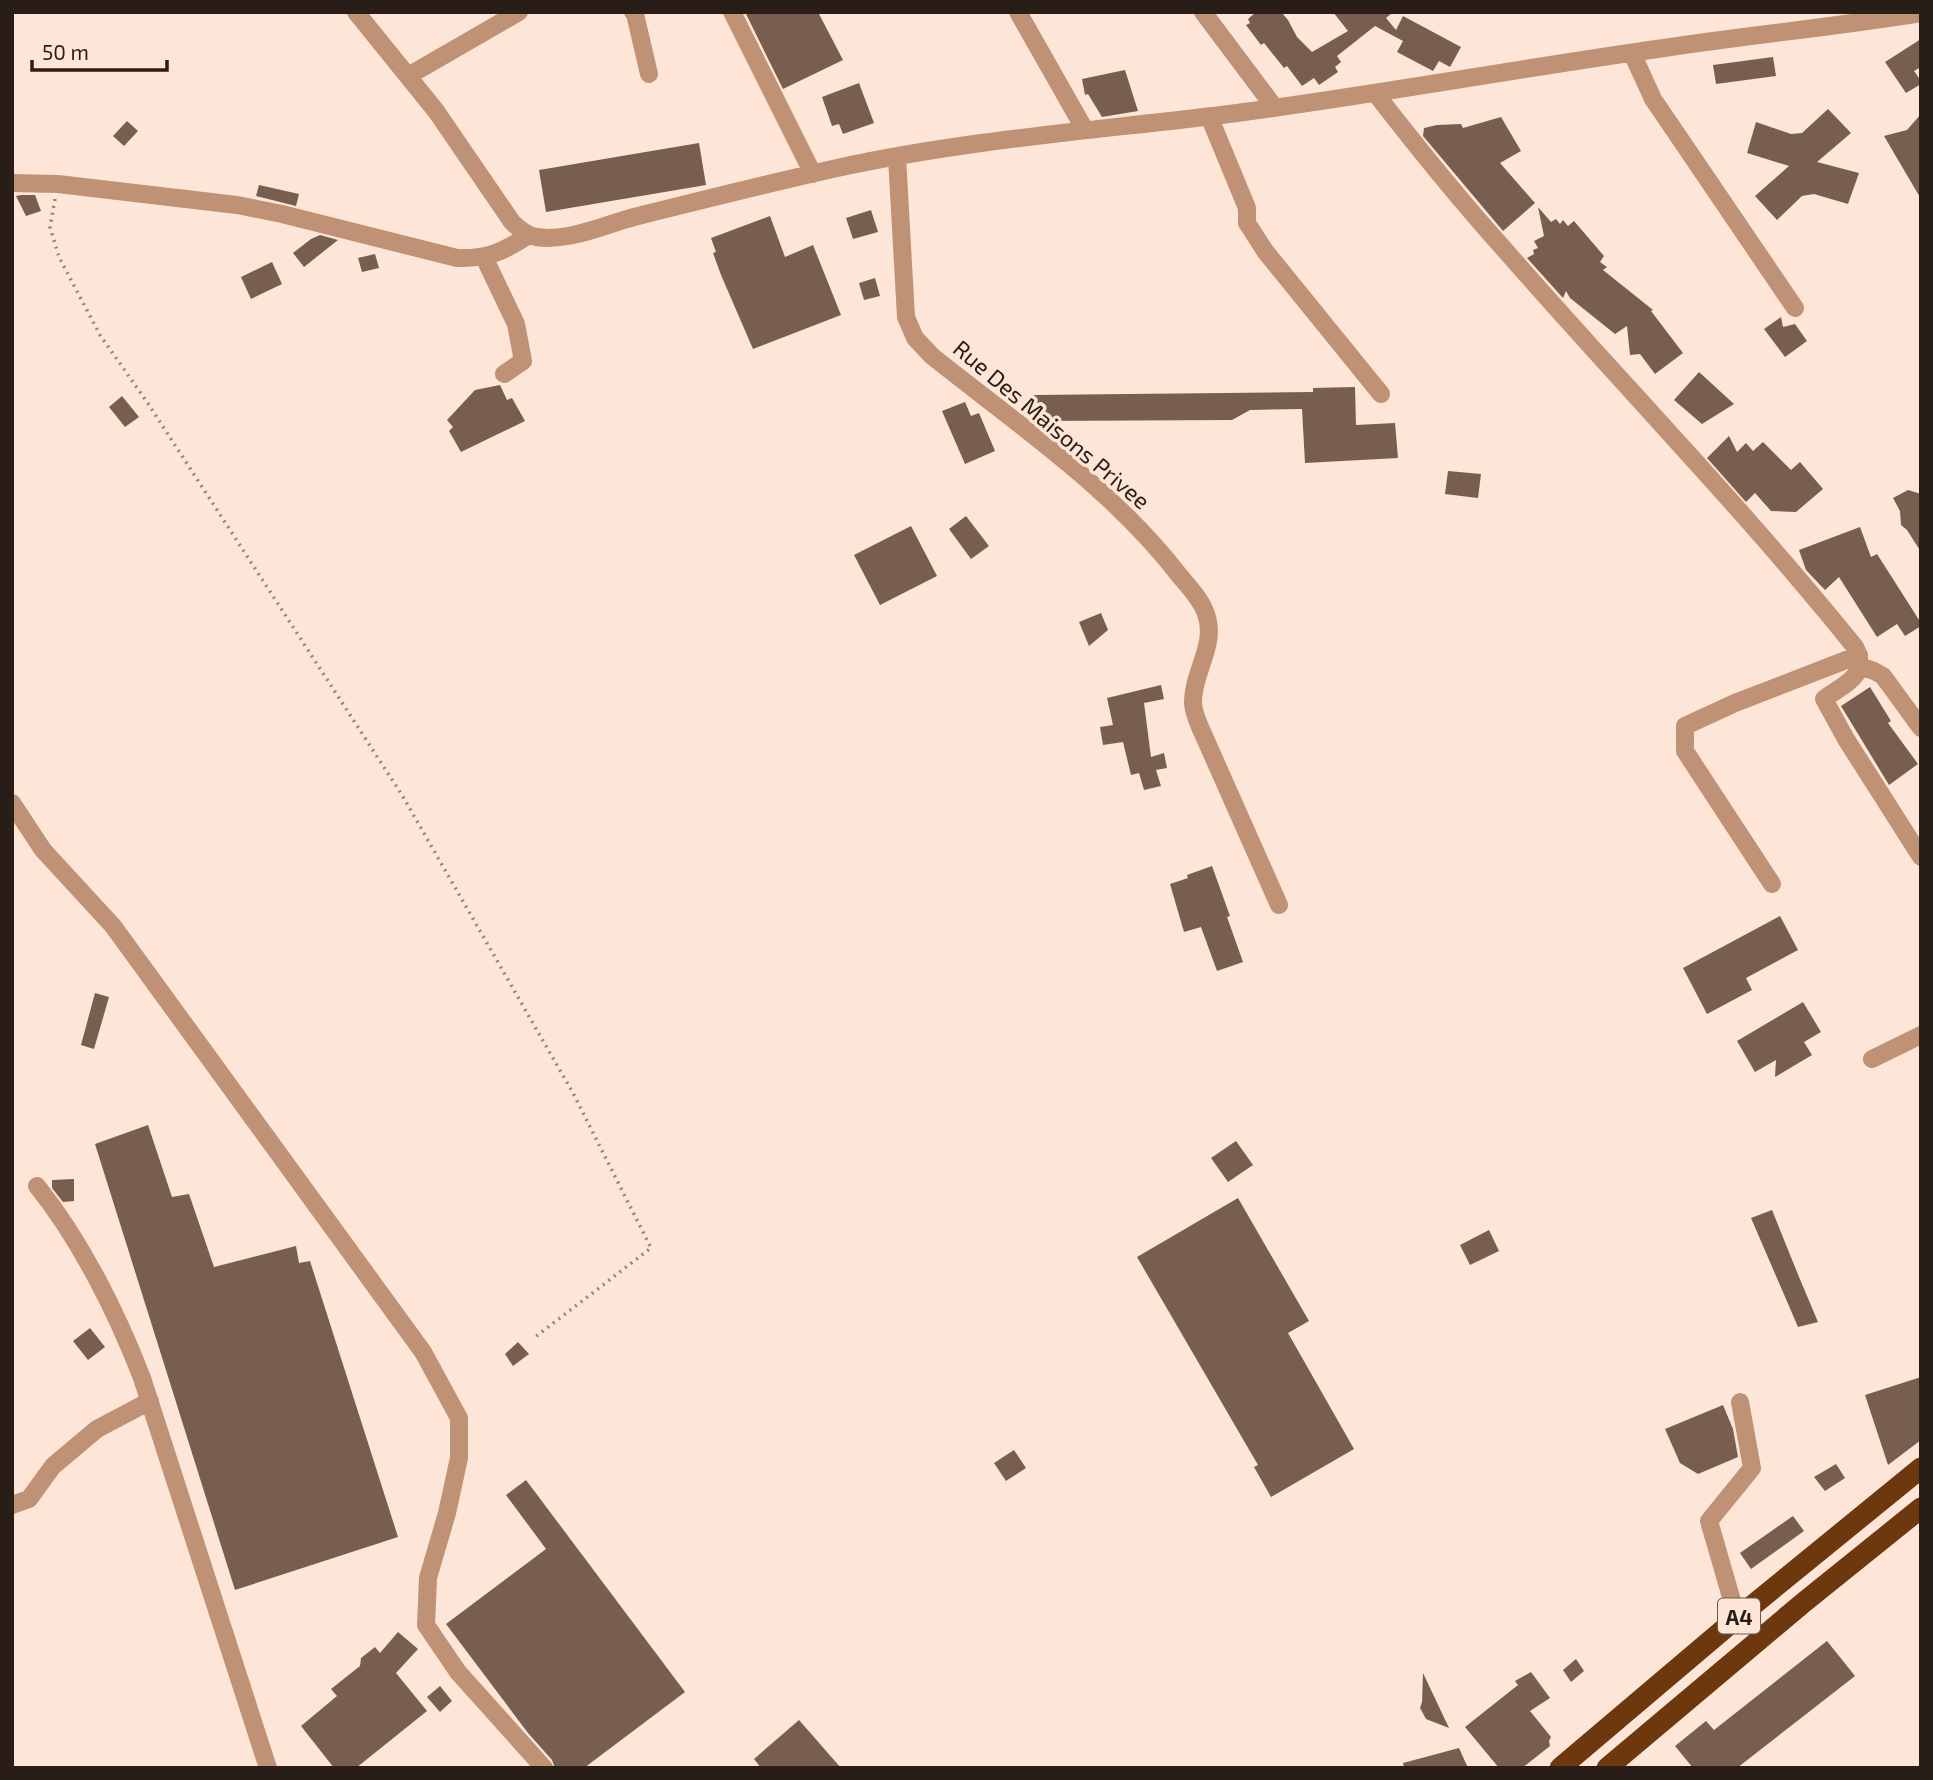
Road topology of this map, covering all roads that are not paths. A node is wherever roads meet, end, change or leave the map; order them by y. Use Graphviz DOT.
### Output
graph roads {
  1 [pos="356,12"];
  2 [pos="519,12"];
  3 [pos="633,12"];
  4 [pos="732,12"];
  5 [pos="1018,12"];
  6 [pos="1203,12"];
  7 [pos="1921,13"];
  8 [pos="1633,52"];
  9 [pos="649,74"];
  10 [pos="408,76"];
  11 [pos="1376,94"];
  12 [pos="1275,108"];
  13 [pos="1209,116"];
  14 [pos="1085,130"];
  15 [pos="897,157"];
  16 [pos="813,174"];
  17 [pos="12,183"];
  18 [pos="529,235"];
  19 [pos="484,257"];
  20 [pos="1795,308"];
  21 [pos="505,374"];
  22 [pos="1381,394"];
  23 [pos="1859,661"];
  24 [pos="1921,728"];
  25 [pos="12,803"];
  26 [pos="1921,857"];
  27 [pos="1772,884"];
  28 [pos="1279,905"];
  29 [pos="1921,1035"];
  30 [pos="1872,1059"];
  31 [pos="37,1186"];
  32 [pos="150,1401"];
  33 [pos="1740,1402"];
  34 [pos="1921,1468"];
  35 [pos="12,1505"];
  36 [pos="1921,1508"];
  37 [pos="1737,1618"];
  38 [pos="268,1768"];
  39 [pos="544,1768"];
  40 [pos="1560,1768"];
  41 [pos="1608,1768"];
  1 -- 10 [label="street"];
  2 -- 10 [label="street"];
  3 -- 9 [label="street"];
  4 -- 16 [label="street"];
  5 -- 14 [label="street"];
  6 -- 12 [label="street"];
  7 -- 8 [label="street"];
  8 -- 11 [label="street"];
  8 -- 20 [label="street"];
  10 -- 18 [label="street"];
  11 -- 12 [label="street"];
  11 -- 23 [label="street"];
  12 -- 13 [label="street"];
  13 -- 14 [label="street"];
  13 -- 22 [label="street"];
  14 -- 15 [label="street"];
  15 -- 16 [label="street"];
  15 -- 28 [label="street, Rue Des Maisons Privee"];
  16 -- 18 [label="street"];
  17 -- 19 [label="street"];
  18 -- 19 [label="street"];
  19 -- 21 [label="street"];
  23 -- 24 [label="street"];
  23 -- 26 [label="street"];
  23 -- 27 [label="street"];
  25 -- 39 [label="street"];
  29 -- 30 [label="street"];
  31 -- 32 [label="street"];
  32 -- 35 [label="street"];
  32 -- 38 [label="street"];
  33 -- 37 [label="street"];
  34 -- 37 [label="highway, A4"];
  36 -- 41 [label="highway, A4"];
  37 -- 40 [label="highway, A4"];
}
